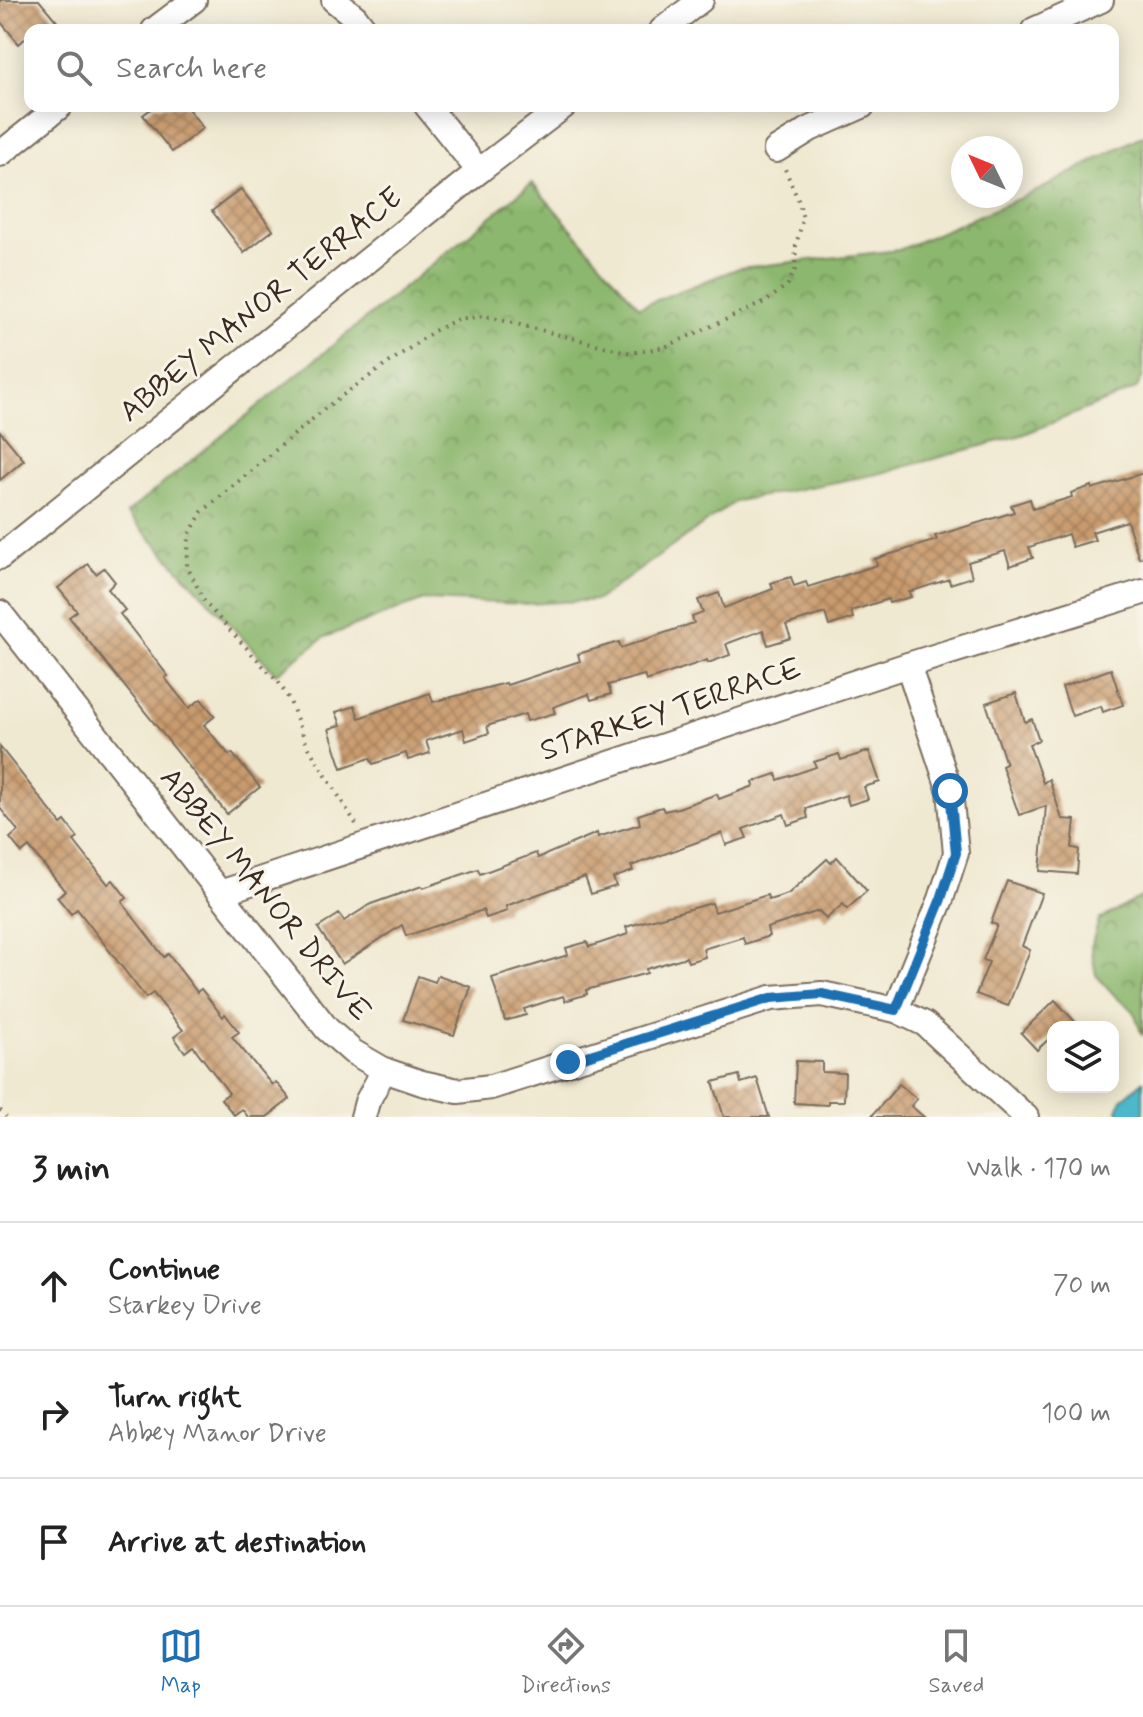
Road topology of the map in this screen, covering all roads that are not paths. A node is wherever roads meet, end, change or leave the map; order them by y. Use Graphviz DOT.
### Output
graph roads {
  1 [pos="194,0"];
  2 [pos="334,0"];
  3 [pos="701,0"];
  4 [pos="1101,0"];
  5 [pos="162,24"];
  6 [pos="360,24"];
  7 [pos="670,24"];
  8 [pos="1047,24"];
  9 [pos="52,112"];
  10 [pos="432,112"];
  11 [pos="556,112"];
  12 [pos="848,112"];
  13 [pos="776,150"];
  14 [pos="0,154"];
  15 [pos="479,171"];
  16 [pos="0,557"];
  17 [pos="1143,592"];
  18 [pos="0,613"];
  19 [pos="908,665"];
  20 [pos="220,893"];
  21 [pos="896,1010"];
  22 [pos="384,1070"];
  23 [pos="363,1117"];
  24 [pos="1026,1117"];
  1 -- 5 [label="street"];
  2 -- 6 [label="street"];
  3 -- 7 [label="street"];
  4 -- 8 [label="street"];
  9 -- 14 [label="street"];
  10 -- 15 [label="street"];
  11 -- 15 [label="street, ABBEY MANOR TERRACE"];
  12 -- 13 [label="street"];
  15 -- 16 [label="street, ABBEY MANOR TERRACE"];
  17 -- 19 [label="street, STARKEY TERRACE"];
  18 -- 20 [label="street, ABBEY MANOR DRIVE"];
  19 -- 20 [label="street, STARKEY TERRACE"];
  19 -- 21 [label="street"];
  20 -- 22 [label="street, ABBEY MANOR DRIVE"];
  21 -- 22 [label="street, ABBEY MANOR DRIVE"];
  21 -- 24 [label="street, ABBEY MANOR DRIVE"];
  22 -- 23 [label="street"];
}
